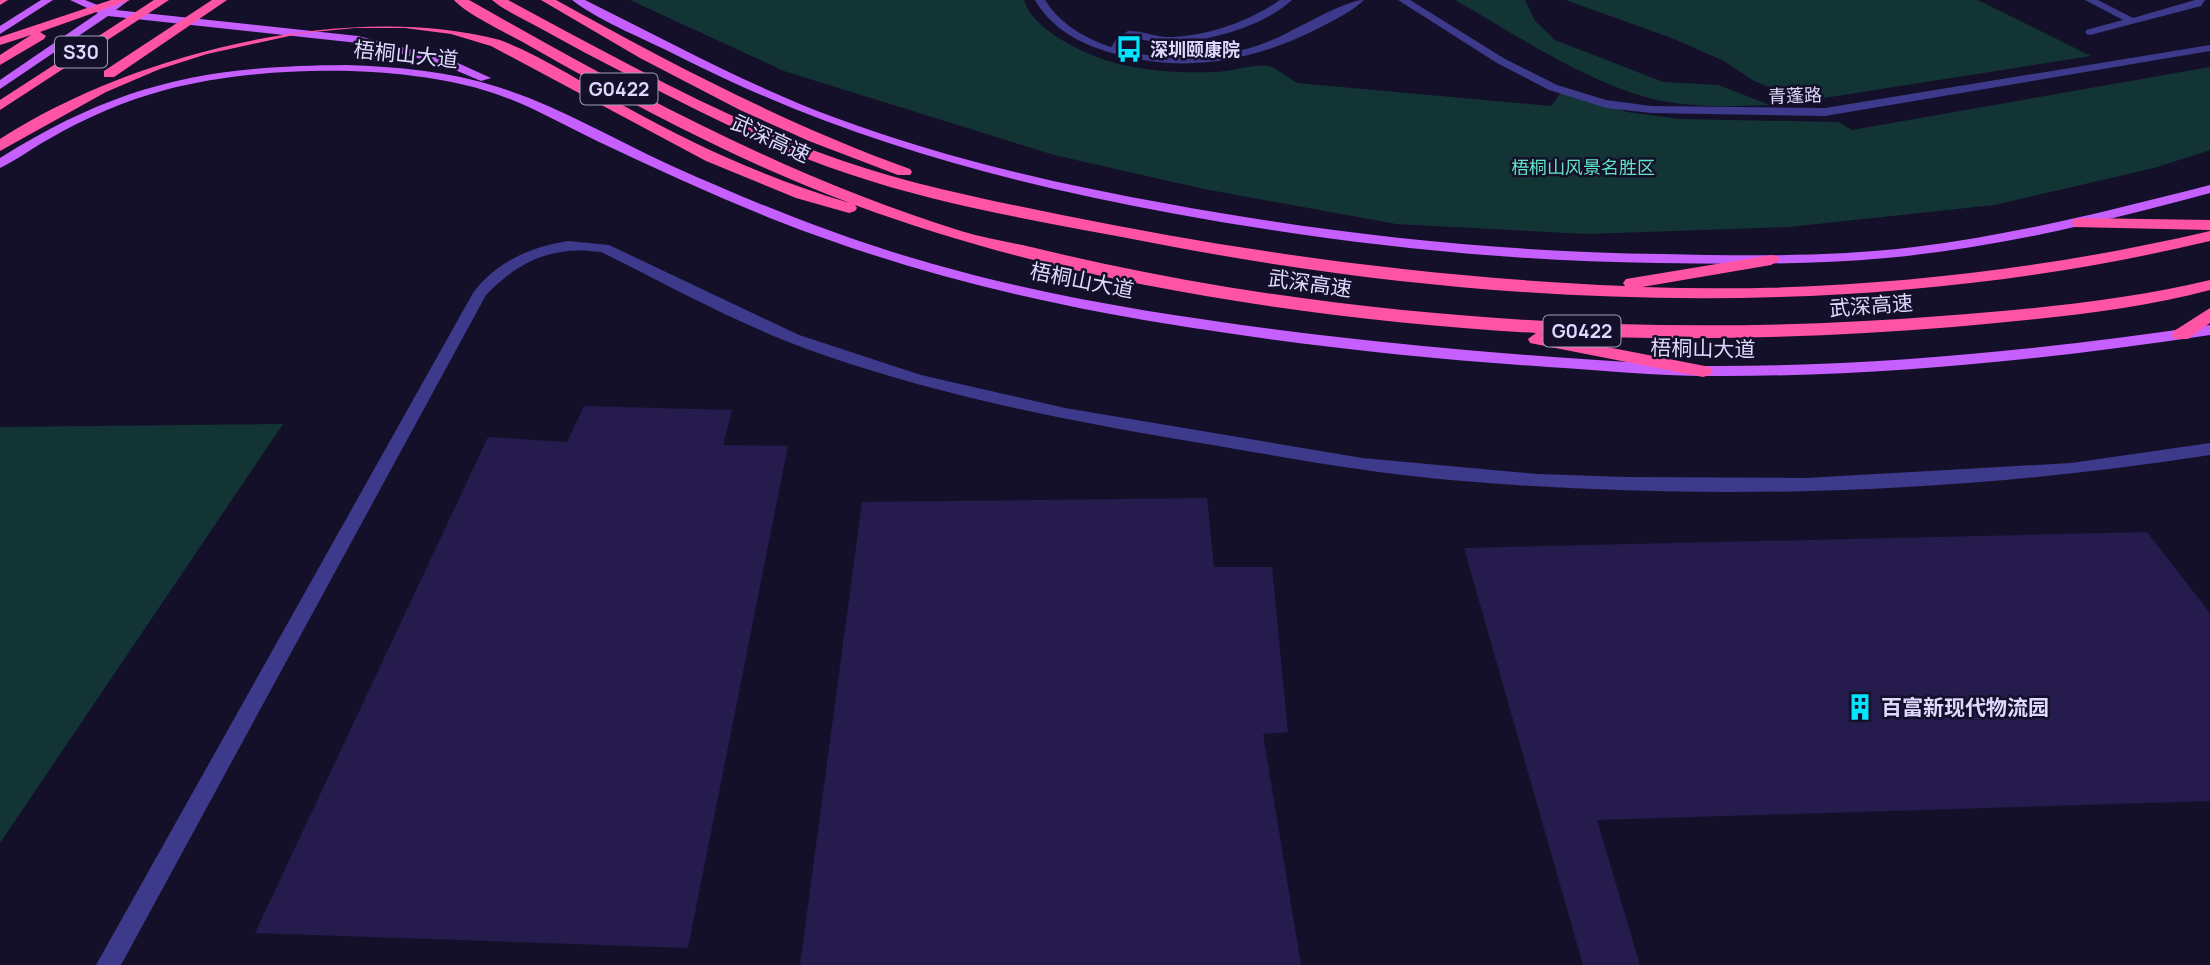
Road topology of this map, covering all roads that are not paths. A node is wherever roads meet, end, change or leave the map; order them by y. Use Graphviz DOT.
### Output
graph roads {
  1 [pos="48,0"];
  2 [pos="75,0"];
  3 [pos="97,0"];
  4 [pos="124,0"];
  5 [pos="163,0"];
  6 [pos="221,0"];
  7 [pos="460,0"];
  8 [pos="498,0"];
  9 [pos="547,0"];
  10 [pos="577,0"];
  11 [pos="1040,0"];
  12 [pos="1287,0"];
  13 [pos="1359,0"];
  14 [pos="1403,0"];
  15 [pos="2090,0"];
  16 [pos="2200,0"];
  17 [pos="2132,21"];
  18 [pos="0,31"];
  19 [pos="2090,32"];
  20 [pos="0,41"];
  21 [pos="2210,48"];
  22 [pos="1114,51"];
  23 [pos="0,61"];
  24 [pos="0,85"];
  25 [pos="0,106"];
  26 [pos="543,110"];
  27 [pos="20,133"];
  28 [pos="0,146"];
  29 [pos="0,164"];
  30 [pos="2210,189"];
  31 [pos="1070,221"];
  32 [pos="2080,223"];
  33 [pos="2210,225"];
  34 [pos="960,236"];
  35 [pos="2210,236"];
  36 [pos="1771,260"];
  37 [pos="2210,285"];
  38 [pos="1583,291"];
  39 [pos="2210,314"];
  40 [pos="1448,323"];
  41 [pos="2210,330"];
  42 [pos="2181,335"];
  43 [pos="1703,371"];
  44 [pos="2210,449"];
  45 [pos="108,965"];
  1 -- 18 [label="main road"];
  2 -- 26 [label="main road"];
  3 -- 23 [label="highway, S30"];
  4 -- 20 [label="highway"];
  4 -- 24 [label="main road"];
  5 -- 25 [label="highway, S30"];
  6 -- 27 [label="highway"];
  7 -- 34 [label="highway, 武深高速 / G0422"];
  8 -- 31 [label="highway, 武深高速 / G0422"];
  9 -- 31 [label="highway"];
  10 -- 36 [label="main road"];
  11 -- 22 [label="street"];
  12 -- 22 [label="lane"];
  13 -- 22 [label="street"];
  14 -- 21 [label="street, 青蓬路"];
  15 -- 17 [label="lane"];
  16 -- 17 [label="lane"];
  17 -- 19 [label="lane"];
  26 -- 29 [label="main road, 梧桐山大道"];
  26 -- 43 [label="main road, 梧桐山大道"];
  27 -- 28 [label="highway"];
  27 -- 34 [label="highway"];
  30 -- 32 [label="main road"];
  31 -- 38 [label="highway, 武深高速 / G0422"];
  32 -- 33 [label="highway"];
  32 -- 36 [label="main road"];
  34 -- 40 [label="highway, 武深高速 / G0422"];
  35 -- 38 [label="highway, 武深高速 / G0422"];
  36 -- 38 [label="highway"];
  37 -- 40 [label="highway, 武深高速 / G0422"];
  39 -- 42 [label="highway"];
  40 -- 43 [label="highway"];
  41 -- 42 [label="main road, 梧桐山大道"];
  42 -- 43 [label="main road, 梧桐山大道"];
  44 -- 45 [label="street"];
}
